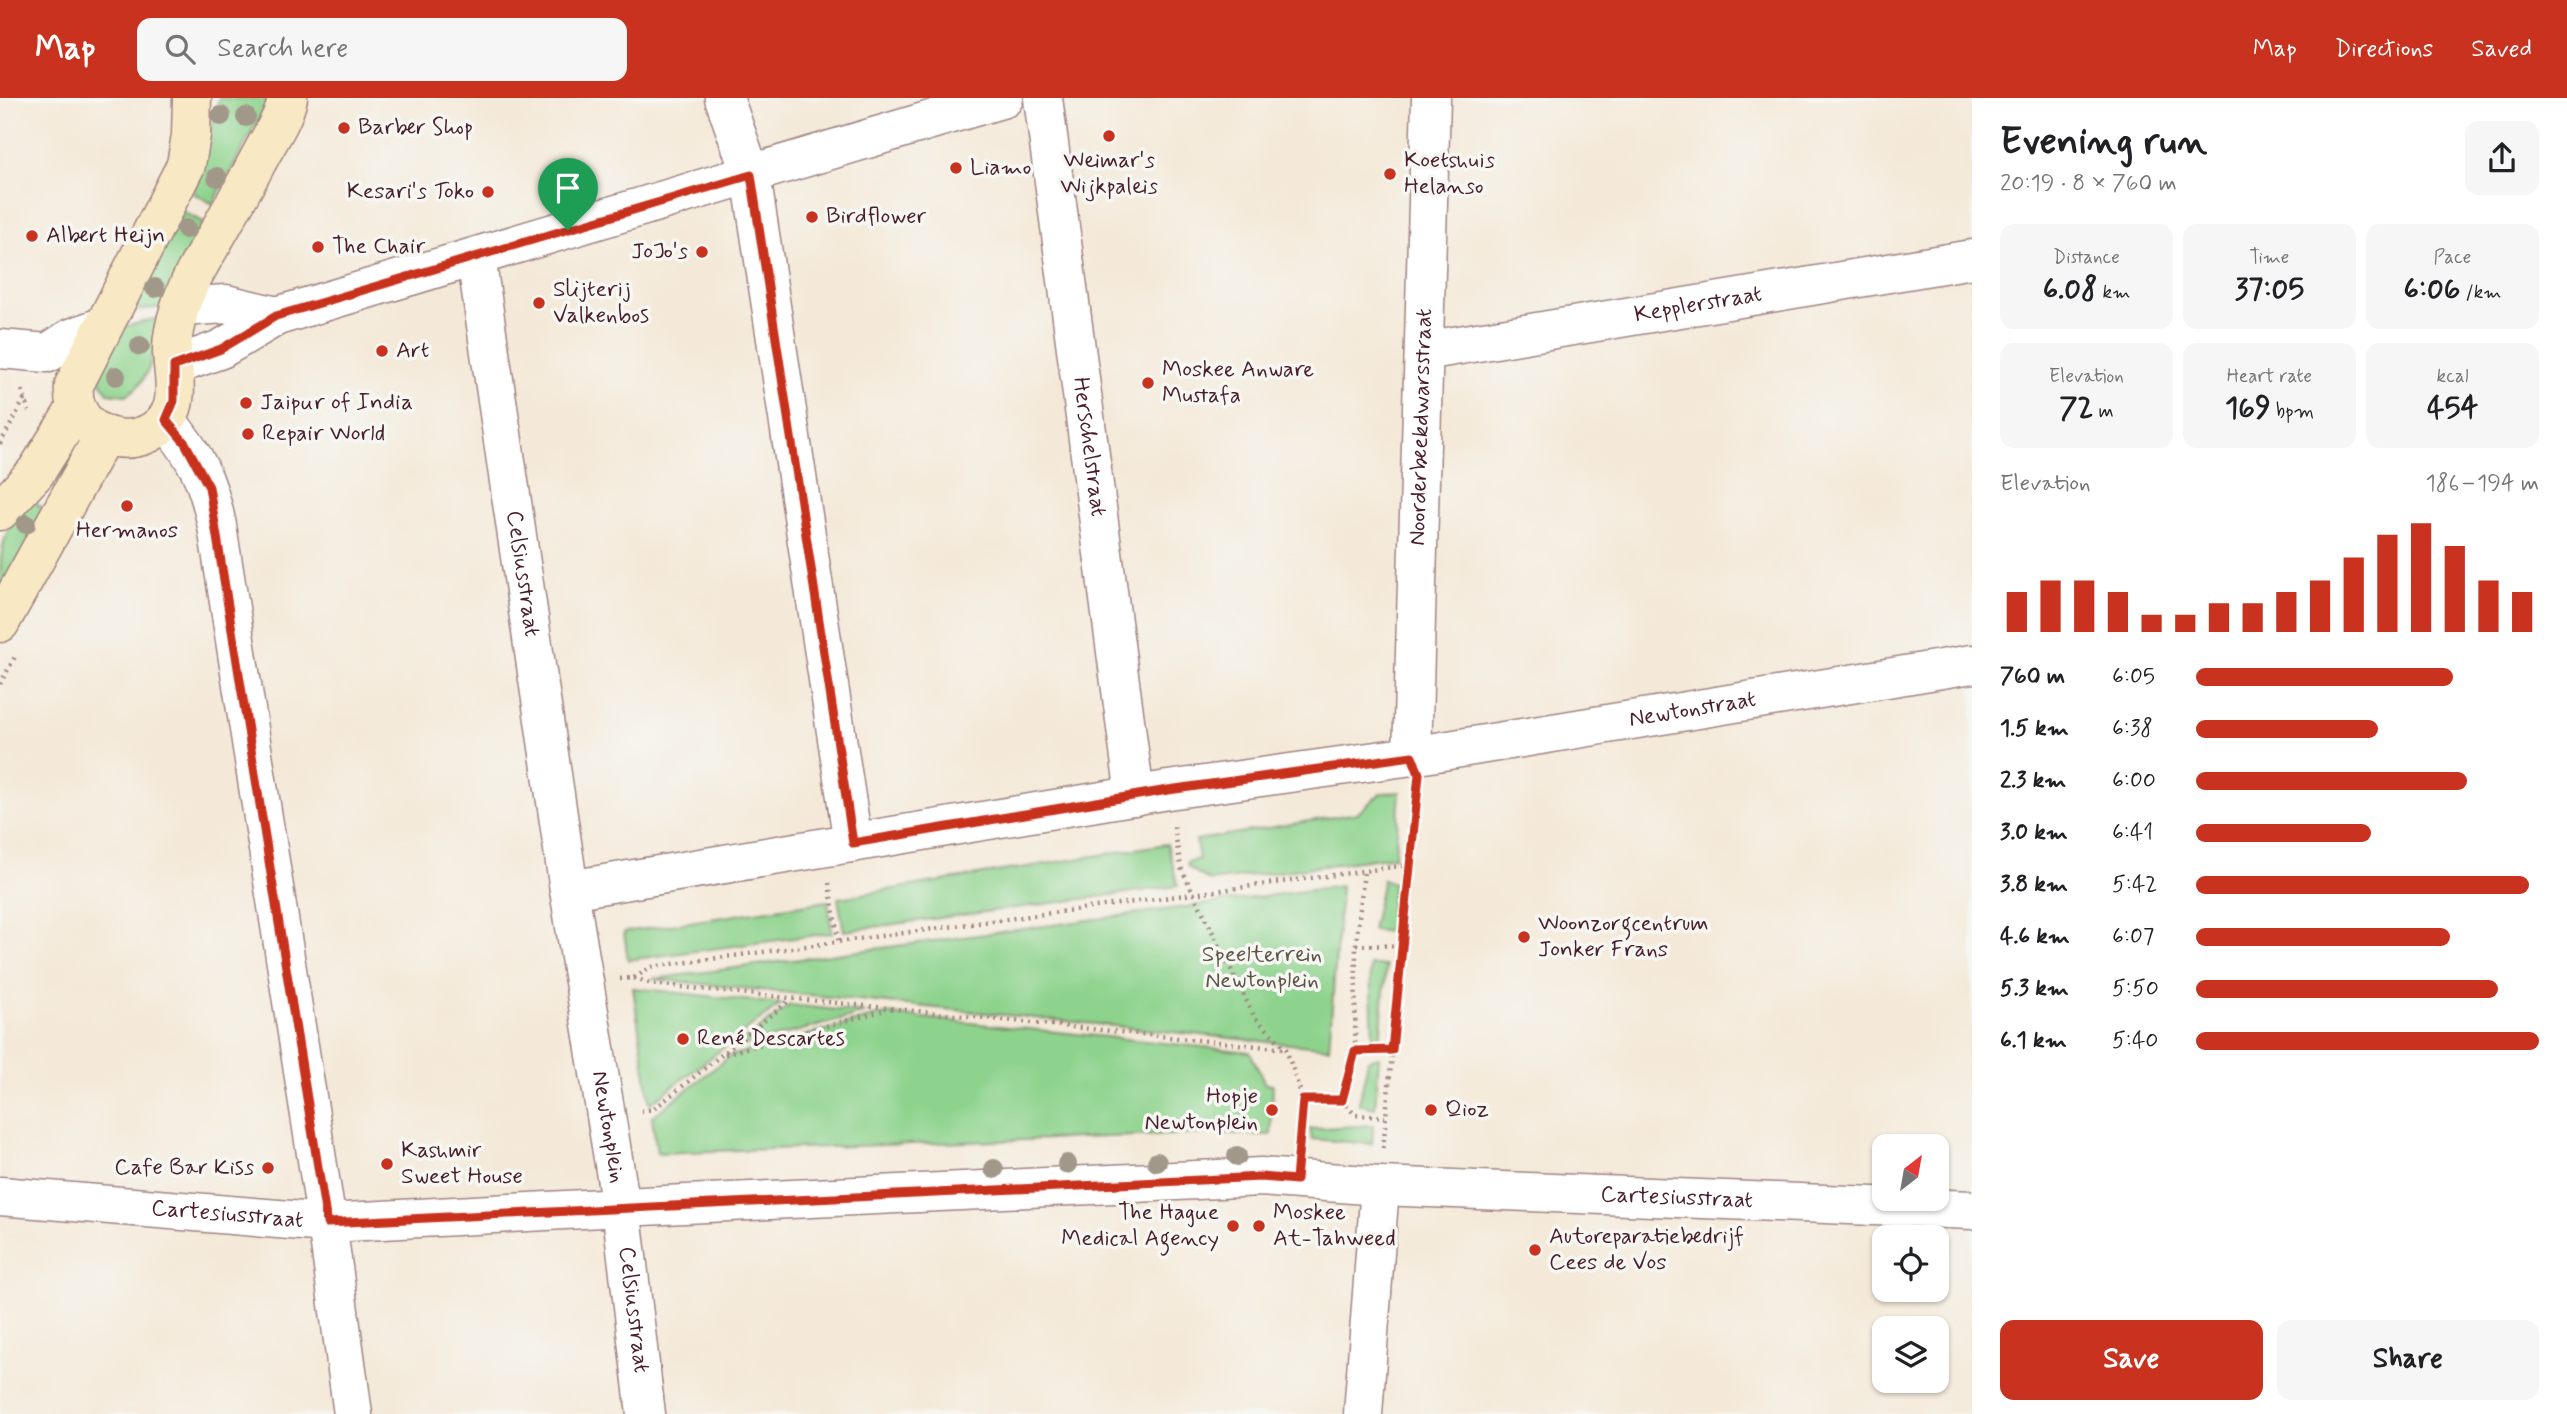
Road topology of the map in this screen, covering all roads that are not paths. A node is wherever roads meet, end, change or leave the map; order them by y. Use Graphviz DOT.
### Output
graph roads {
  1 [pos="192,98"];
  2 [pos="288,98"];
  3 [pos="724,98"];
  4 [pos="1004,98"];
  5 [pos="1043,98"];
  6 [pos="1431,98"];
  7 [pos="751,175"];
  8 [pos="477,257"];
  9 [pos="1972,259"];
  10 [pos="180,307"];
  11 [pos="276,316"];
  12 [pos="101,327"];
  13 [pos="0,349"];
  14 [pos="1424,351"];
  15 [pos="48,353"];
  16 [pos="174,366"];
  17 [pos="74,398"];
  18 [pos="166,420"];
  19 [pos="104,435"];
  20 [pos="0,511"];
  21 [pos="0,623"];
  22 [pos="1972,664"];
  23 [pos="1412,756"];
  24 [pos="1151,793"];
  25 [pos="838,846"];
  26 [pos="569,891"];
  27 [pos="1380,1186"];
  28 [pos="0,1196"];
  29 [pos="621,1207"];
  30 [pos="1972,1210"];
  31 [pos="327,1223"];
  32 [pos="353,1414"];
  33 [pos="646,1414"];
  34 [pos="1363,1414"];
  1 -- 12 [label="street"];
  2 -- 10 [label="street"];
  3 -- 7 [label="street"];
  4 -- 7 [label="street"];
  5 -- 24 [label="street, Herschelstraat"];
  6 -- 14 [label="street, Noorderbeekdwarsstraat"];
  7 -- 8 [label="street"];
  7 -- 25 [label="street"];
  8 -- 11 [label="street"];
  8 -- 26 [label="street, Celsiusstraat"];
  9 -- 14 [label="street, Kepplerstraat"];
  10 -- 11 [label="street"];
  10 -- 16 [label="street"];
  11 -- 16 [label="street"];
  12 -- 15 [label="street"];
  12 -- 17 [label="street"];
  13 -- 15 [label="street"];
  14 -- 23 [label="street, Noorderbeekdwarsstraat"];
  15 -- 17 [label="street"];
  16 -- 18 [label="street"];
  17 -- 19 [label="street"];
  17 -- 20 [label="street"];
  18 -- 19 [label="street"];
  18 -- 31 [label="street"];
  19 -- 21 [label="street"];
  22 -- 23 [label="street, Newtonstraat"];
  23 -- 24 [label="street"];
  24 -- 25 [label="street"];
  25 -- 26 [label="street"];
  26 -- 29 [label="street, Newtonplein"];
  27 -- 29 [label="street, Newtonplein"];
  27 -- 30 [label="street, Cartesiusstraat"];
  27 -- 34 [label="street"];
  28 -- 31 [label="street, Cartesiusstraat"];
  29 -- 31 [label="street, Cartesiusstraat"];
  29 -- 33 [label="street, Celsiusstraat"];
  31 -- 32 [label="street"];
}
